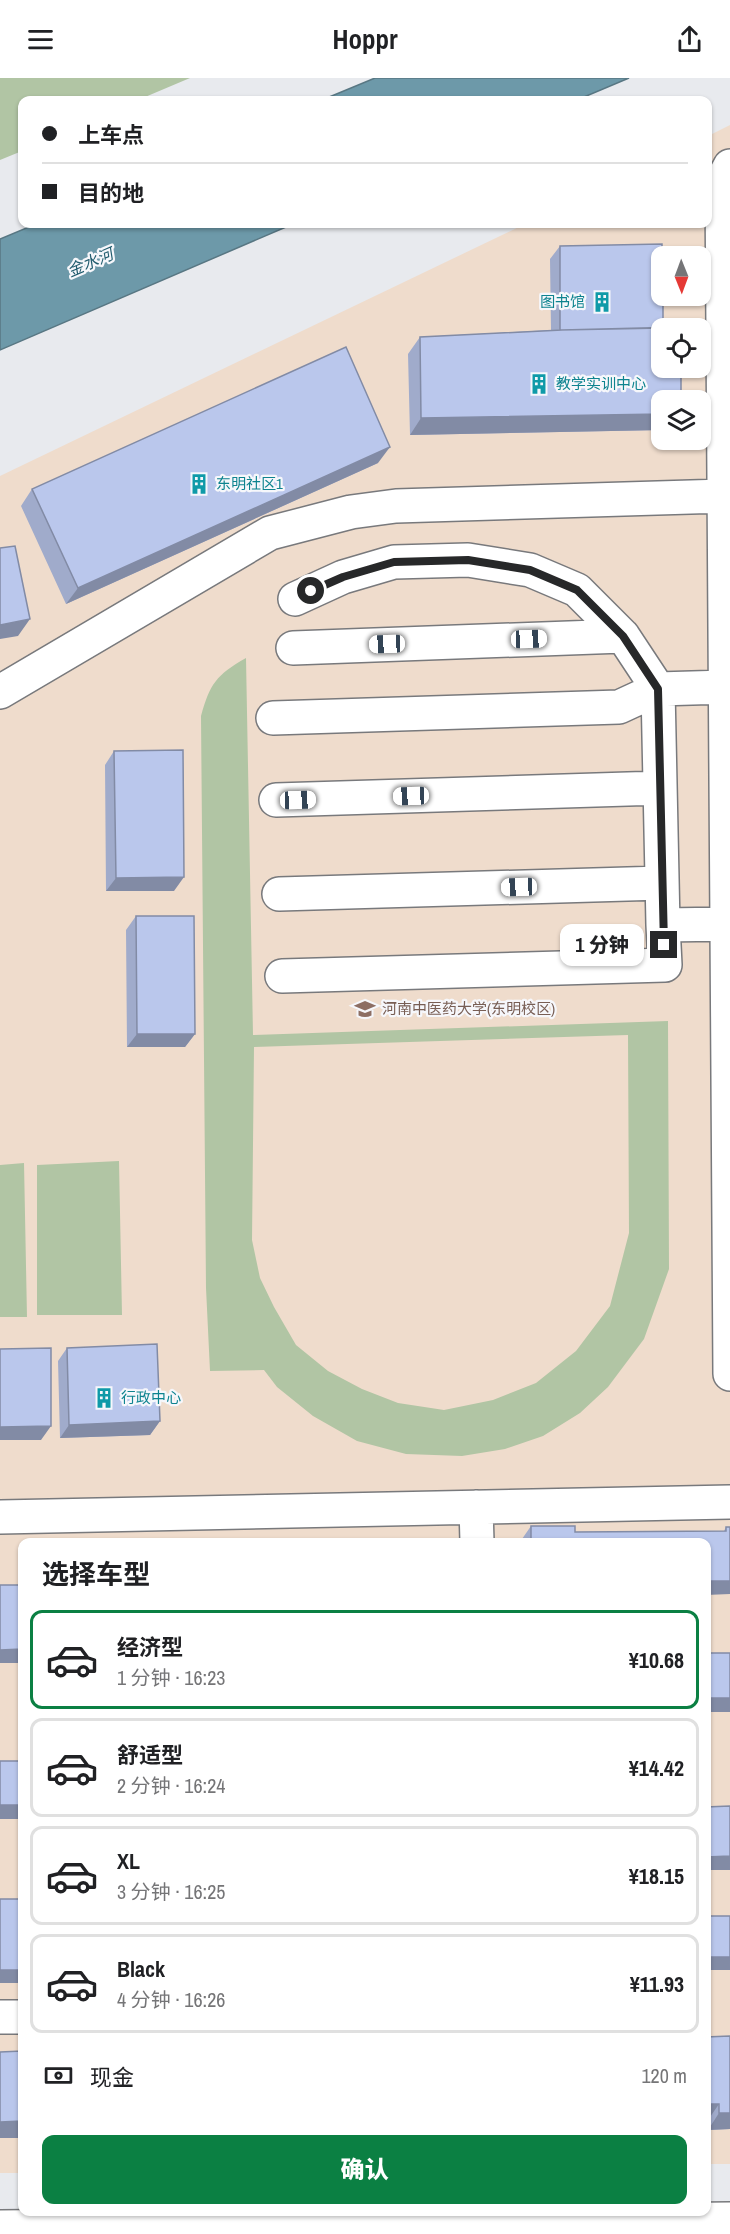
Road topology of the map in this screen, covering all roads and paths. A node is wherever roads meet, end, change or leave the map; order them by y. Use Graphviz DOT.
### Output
graph roads {
  1 [pos="730,166"];
  2 [pos="724,496"];
  3 [pos="295,599"];
  4 [pos="623,636"];
  5 [pos="292,648"];
  6 [pos="726,687"];
  7 [pos="658,689"];
  8 [pos="0,692"];
  9 [pos="273,718"];
  10 [pos="660,788"];
  11 [pos="276,800"];
  12 [pos="662,883"];
  13 [pos="279,894"];
  14 [pos="729,924"];
  15 [pos="663,925"];
  16 [pos="282,976"];
  17 [pos="729,986"];
  18 [pos="730,1374"];
  19 [pos="730,1502"];
  20 [pos="476,1507"];
  21 [pos="0,1517"];
  22 [pos="114,1529"];
  23 [pos="477,1538"];
  24 [pos="0,2017"];
  25 [pos="18,2017"];
  26 [pos="491,2216"];
  27 [pos="730,2218"];
  28 [pos="134,2224"];
  29 [pos="0,2227"];
  1 -- 2 [label="street"];
  2 -- 6 [label="street"];
  2 -- 8 [label="street"];
  3 -- 4 [label="street"];
  4 -- 5 [label="street"];
  4 -- 7 [label="street"];
  6 -- 7 [label="street"];
  6 -- 14 [label="street"];
  7 -- 9 [label="street"];
  7 -- 10 [label="street"];
  10 -- 11 [label="street"];
  10 -- 12 [label="street"];
  12 -- 13 [label="street"];
  12 -- 15 [label="street"];
  14 -- 15 [label="street"];
  14 -- 17 [label="street"];
  15 -- 16 [label="street"];
  17 -- 18 [label="street"];
  19 -- 20 [label="street"];
  20 -- 22 [label="street"];
  20 -- 23 [label="street"];
  21 -- 22 [label="street"];
  24 -- 25 [label="street"];
  26 -- 27 [label="street"];
  26 -- 28 [label="street"];
  28 -- 29 [label="street"];
}
